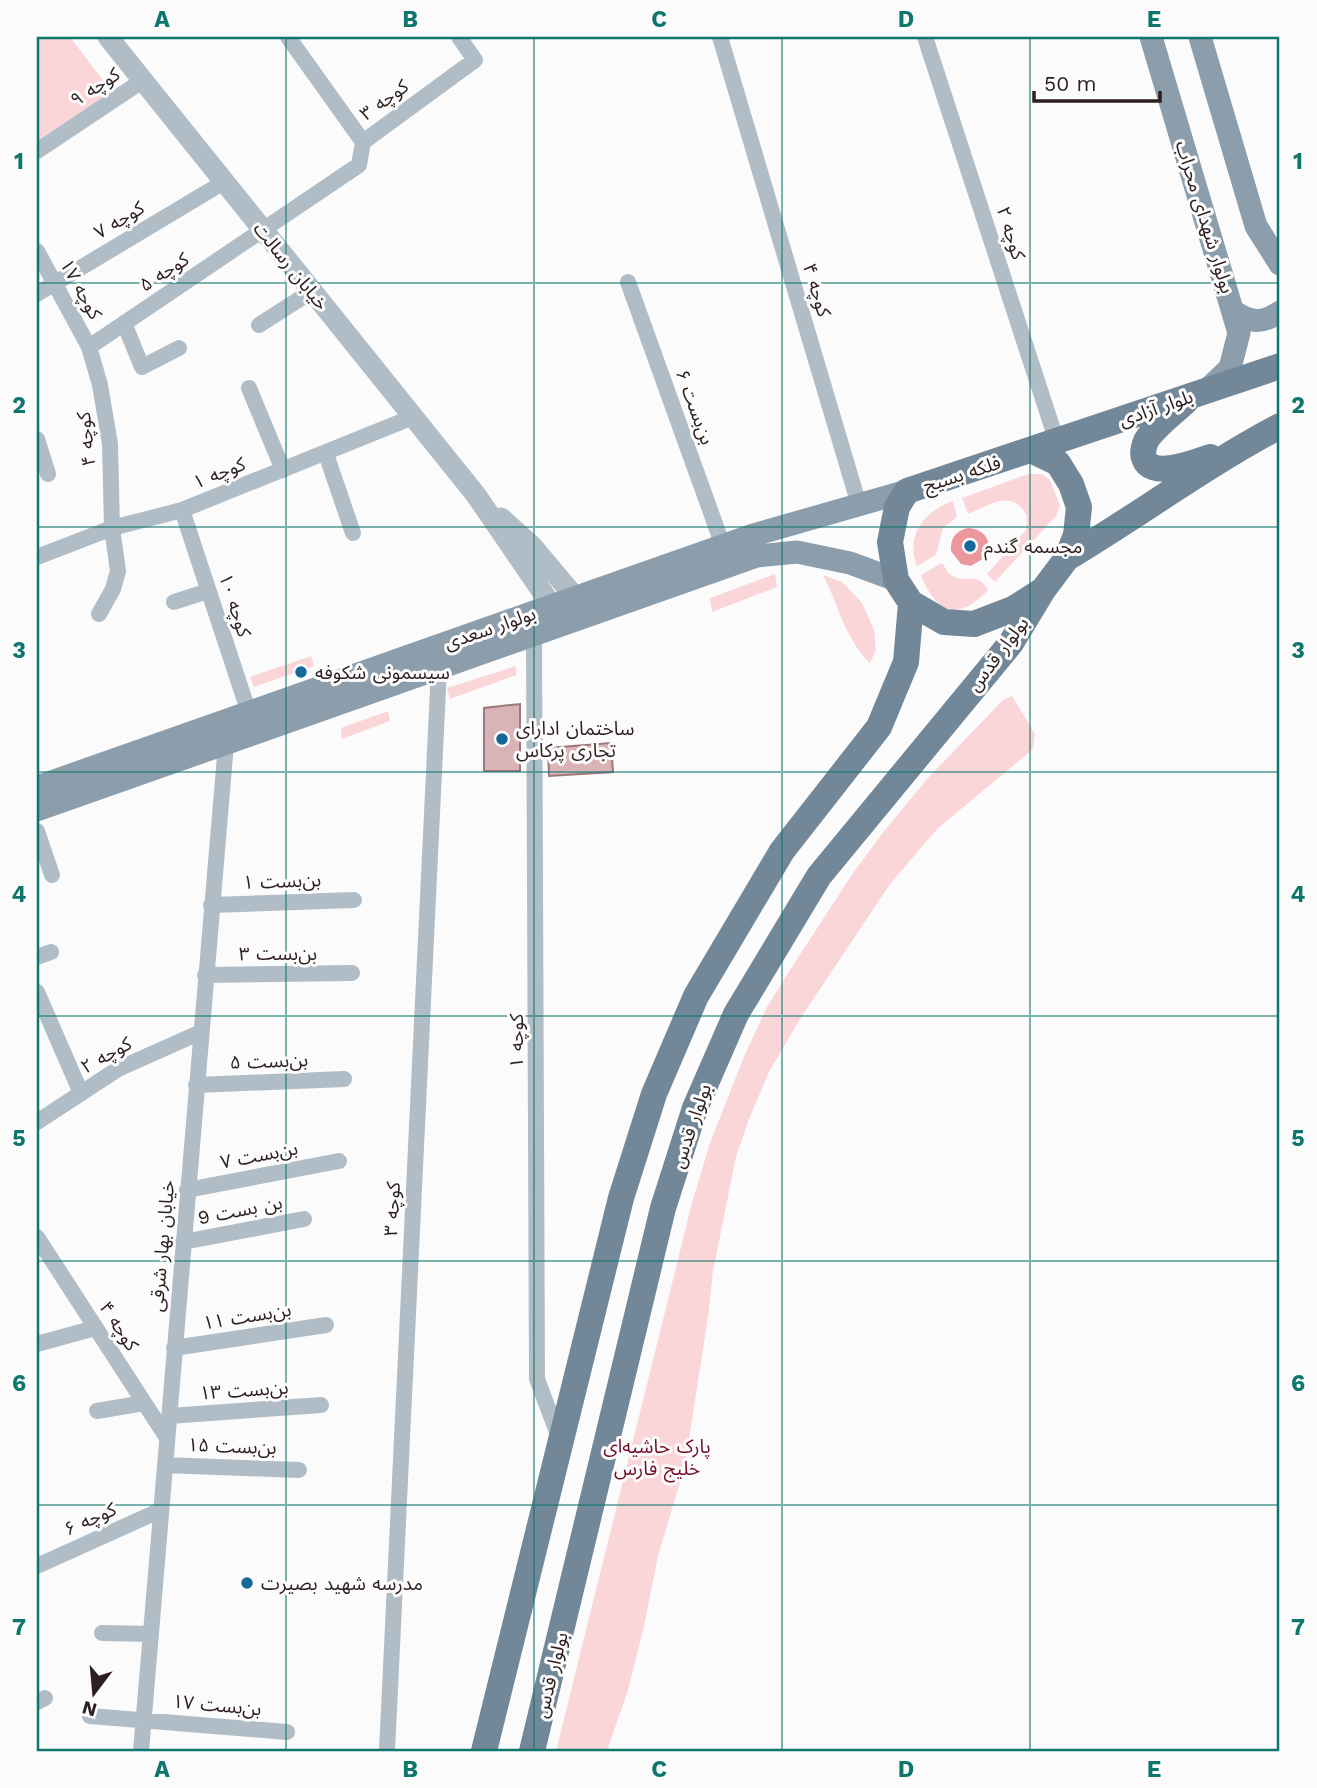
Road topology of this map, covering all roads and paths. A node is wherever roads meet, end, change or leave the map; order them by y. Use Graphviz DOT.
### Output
graph roads {
  1 [pos="108,37"];
  2 [pos="288,37"];
  3 [pos="459,37"];
  4 [pos="720,37"];
  5 [pos="925,37"];
  6 [pos="1151,37"];
  7 [pos="1200,37"];
  8 [pos="142,81"];
  9 [pos="363,142"];
  10 [pos="37,151"];
  11 [pos="224,182"];
  12 [pos="263,231"];
  13 [pos="37,251"];
  14 [pos="1280,264"];
  15 [pos="628,282"];
  16 [pos="53,284"];
  17 [pos="312,291"];
  18 [pos="37,294"];
  19 [pos="1233,311"];
  20 [pos="1280,312"];
  21 [pos="124,323"];
  22 [pos="259,325"];
  23 [pos="89,347"];
  24 [pos="179,348"];
  25 [pos="1280,366"];
  26 [pos="249,388"];
  27 [pos="1200,392"];
  28 [pos="413,417"];
  29 [pos="1280,426"];
  30 [pos="37,439"];
  31 [pos="1045,447"];
  32 [pos="1235,450"];
  33 [pos="326,454"];
  34 [pos="283,470"];
  35 [pos="48,474"];
  36 [pos="907,491"];
  37 [pos="476,495"];
  38 [pos="859,506"];
  39 [pos="182,510"];
  40 [pos="112,528"];
  41 [pos="353,533"];
  42 [pos="723,546"];
  43 [pos="37,557"];
  44 [pos="1067,558"];
  45 [pos="896,580"];
  46 [pos="1043,590"];
  47 [pos="208,591"];
  48 [pos="575,597"];
  49 [pos="174,603"];
  50 [pos="911,603"];
  51 [pos="552,606"];
  52 [pos="99,614"];
  53 [pos="534,635"];
  54 [pos="439,668"];
  55 [pos="248,713"];
  56 [pos="226,744"];
  57 [pos="37,787"];
  58 [pos="37,810"];
  59 [pos="37,831"];
  60 [pos="52,875"];
  61 [pos="354,900"];
  62 [pos="211,905"];
  63 [pos="352,973"];
  64 [pos="205,975"];
  65 [pos="37,992"];
  66 [pos="201,1032"];
  67 [pos="344,1079"];
  68 [pos="196,1085"];
  69 [pos="81,1093"];
  70 [pos="37,1122"];
  71 [pos="339,1161"];
  72 [pos="187,1190"];
  73 [pos="304,1219"];
  74 [pos="37,1237"];
  75 [pos="183,1242"];
  76 [pos="326,1325"];
  77 [pos="95,1328"];
  78 [pos="37,1343"];
  79 [pos="174,1348"];
  80 [pos="144,1404"];
  81 [pos="321,1405"];
  82 [pos="97,1411"];
  83 [pos="169,1416"];
  84 [pos="167,1438"];
  85 [pos="560,1442"];
  86 [pos="164,1465"];
  87 [pos="299,1470"];
  88 [pos="161,1510"];
  89 [pos="38,1562"];
  90 [pos="102,1633"];
  91 [pos="151,1634"];
  92 [pos="90,1716"];
  93 [pos="144,1719"];
  94 [pos="286,1732"];
  95 [pos="141,1751"];
  96 [pos="387,1751"];
  97 [pos="484,1751"];
  98 [pos="532,1751"];
  1 -- 8 [label="street, خیابان رسالت"];
  2 -- 9 [label="street"];
  3 -- 9 [label="street, کوچه ۳"];
  4 -- 38 [label="street, کوچه ۴"];
  5 -- 31 [label="street, کوچه ۲"];
  6 -- 19 [label="main road, بولوار شهدای محراب"];
  7 -- 14 [label="main road"];
  8 -- 10 [label="street, کوچه ۹"];
  8 -- 11 [label="street, خیابان رسالت"];
  9 -- 12 [label="street, کوچه ۳"];
  11 -- 12 [label="street, خیابان رسالت"];
  11 -- 16 [label="street, کوچه ۷"];
  12 -- 17 [label="street, خیابان رسالت"];
  12 -- 21 [label="street, کوچه ۵"];
  13 -- 16 [label="street, کوچه ۱۷"];
  15 -- 42 [label="street, بن‌بست ۶"];
  16 -- 18 [label="street, کوچه ۷"];
  16 -- 23 [label="street, کوچه ۱۷"];
  17 -- 22 [label="street"];
  17 -- 28 [label="street, خیابان رسالت"];
  19 -- 20 [label="main road"];
  19 -- 27 [label="main road, بولوار شهدای محراب"];
  21 -- 23 [label="street, کوچه ۵"];
  21 -- 24 [label="street"];
  23 -- 40 [label="street, کوچه ۴"];
  25 -- 27 [label="main road, بلوار آزادی"];
  26 -- 34 [label="street"];
  27 -- 31 [label="main road, بلوار آزادی"];
  27 -- 32 [label="main road"];
  28 -- 33 [label="street, کوچه ۱"];
  28 -- 37 [label="street, خیابان رسالت"];
  29 -- 32 [label="main road"];
  30 -- 35 [label="street"];
  31 -- 36 [label="main road, فلکه بسیج"];
  31 -- 44 [label="main road, فلکه بسیج"];
  32 -- 44 [label="main road"];
  33 -- 34 [label="street, کوچه ۱"];
  33 -- 41 [label="street"];
  34 -- 39 [label="street, کوچه ۱"];
  36 -- 38 [label="main road, بولوار سعدی"];
  36 -- 45 [label="main road, فلکه بسیج"];
  37 -- 48 [label="street"];
  37 -- 51 [label="street"];
  38 -- 42 [label="main road, بولوار سعدی"];
  39 -- 40 [label="street, کوچه ۱"];
  39 -- 47 [label="street, کوچه ۱۰"];
  40 -- 43 [label="street, کوچه ۱"];
  40 -- 52 [label="street"];
  42 -- 48 [label="main road, بولوار سعدی"];
  44 -- 46 [label="main road, فلکه بسیج"];
  45 -- 50 [label="main road, فلکه بسیج"];
  45 -- 53 [label="main road, بولوار سعدی"];
  46 -- 50 [label="main road, فلکه بسیج"];
  46 -- 98 [label="main road, بولوار قدس"];
  47 -- 49 [label="street"];
  47 -- 55 [label="street, کوچه ۱۰"];
  48 -- 51 [label="main road, بولوار سعدی"];
  50 -- 85 [label="main road"];
  51 -- 55 [label="main road, بولوار سعدی"];
  53 -- 54 [label="main road, بولوار سعدی"];
  53 -- 85 [label="street, کوچه ۱"];
  54 -- 56 [label="main road, بولوار سعدی"];
  54 -- 96 [label="street, کوچه ۳"];
  55 -- 57 [label="main road, بولوار سعدی"];
  56 -- 58 [label="main road, بولوار سعدی"];
  56 -- 62 [label="street, خیابان بهار شرقی"];
  59 -- 60 [label="street"];
  61 -- 62 [label="street, بن‌بست ۱"];
  62 -- 64 [label="street, خیابان بهار شرقی"];
  63 -- 64 [label="street, بن‌بست ۳"];
  64 -- 66 [label="street, خیابان بهار شرقی"];
  65 -- 69 [label="street"];
  66 -- 68 [label="street, خیابان بهار شرقی"];
  66 -- 69 [label="street, کوچه ۲"];
  67 -- 68 [label="street, بن‌بست ۵"];
  68 -- 72 [label="street, خیابان بهار شرقی"];
  69 -- 70 [label="street, کوچه ۲"];
  71 -- 72 [label="street, بن‌بست ۷"];
  72 -- 75 [label="street, خیابان بهار شرقی"];
  73 -- 75 [label="street, بن بست 9"];
  74 -- 77 [label="street, کوچه ۴"];
  75 -- 79 [label="street, خیابان بهار شرقی"];
  76 -- 79 [label="street, بن‌بست ۱۱"];
  77 -- 78 [label="street"];
  77 -- 80 [label="street, کوچه ۴"];
  79 -- 83 [label="street, خیابان بهار شرقی"];
  80 -- 82 [label="street"];
  80 -- 84 [label="street, کوچه ۴"];
  81 -- 83 [label="street, بن‌بست ۱۳"];
  83 -- 84 [label="street, خیابان بهار شرقی"];
  84 -- 86 [label="street, خیابان بهار شرقی"];
  85 -- 97 [label="main road"];
  86 -- 87 [label="street, بن‌بست ۱۵"];
  86 -- 88 [label="street, خیابان بهار شرقی"];
  88 -- 89 [label="street, کوچه ۶"];
  88 -- 91 [label="street, خیابان بهار شرقی"];
  90 -- 91 [label="street"];
  91 -- 93 [label="street, خیابان بهار شرقی"];
  92 -- 93 [label="street, بن‌بست ۱۷"];
  93 -- 94 [label="street, بن‌بست ۱۷"];
  93 -- 95 [label="street, خیابان بهار شرقی"];
}
